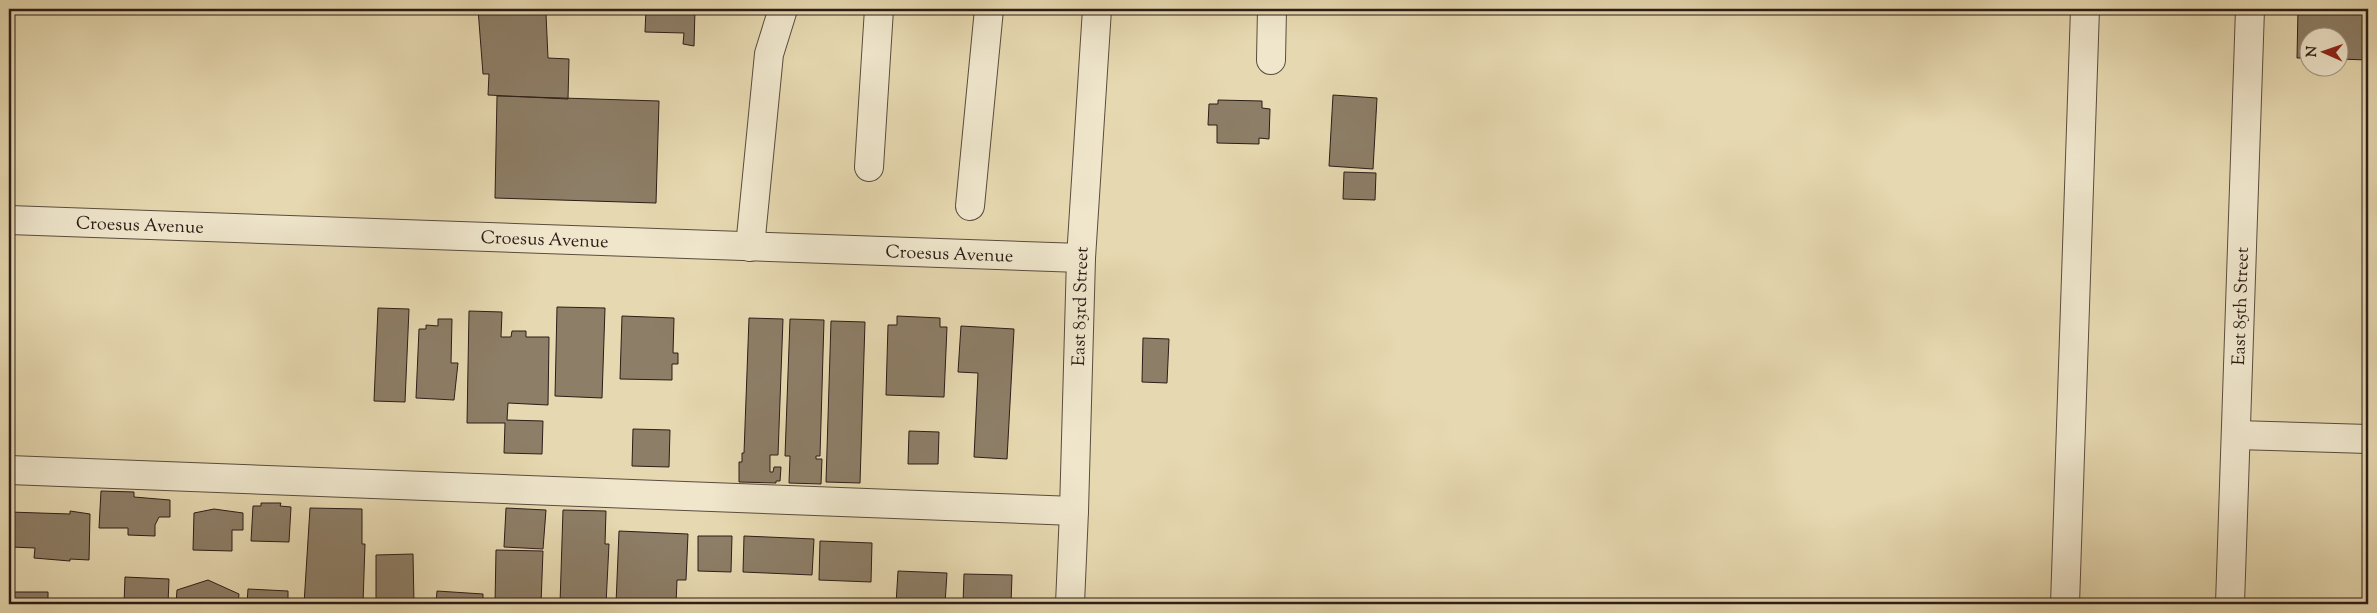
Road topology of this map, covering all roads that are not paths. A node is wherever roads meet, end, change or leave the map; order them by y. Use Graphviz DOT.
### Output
graph roads {
  1 [pos="783,9"];
  2 [pos="879,9"];
  3 [pos="989,9"];
  4 [pos="1097,9"];
  5 [pos="1272,9"];
  6 [pos="2085,9"];
  7 [pos="2250,9"];
  8 [pos="1271,60"];
  9 [pos="869,167"];
  10 [pos="970,206"];
  11 [pos="9,220"];
  12 [pos="750,247"];
  13 [pos="1081,258"];
  14 [pos="2236,435"];
  15 [pos="2368,439"];
  16 [pos="9,470"];
  17 [pos="1074,511"];
  18 [pos="1070,604"];
  19 [pos="2065,604"];
  20 [pos="2230,604"];
  1 -- 12 [label="street"];
  2 -- 9 [label="street"];
  3 -- 10 [label="street"];
  4 -- 13 [label="street, East 83rd Street"];
  5 -- 8 [label="street"];
  6 -- 19 [label="street"];
  7 -- 14 [label="street, East 85th Street"];
  11 -- 12 [label="street, Croesus Avenue"];
  12 -- 13 [label="street, Croesus Avenue"];
  13 -- 17 [label="street, East 83rd Street"];
  14 -- 15 [label="street"];
  14 -- 20 [label="street, East 85th Street"];
  16 -- 17 [label="street"];
  17 -- 18 [label="street, East 83rd Street"];
}
